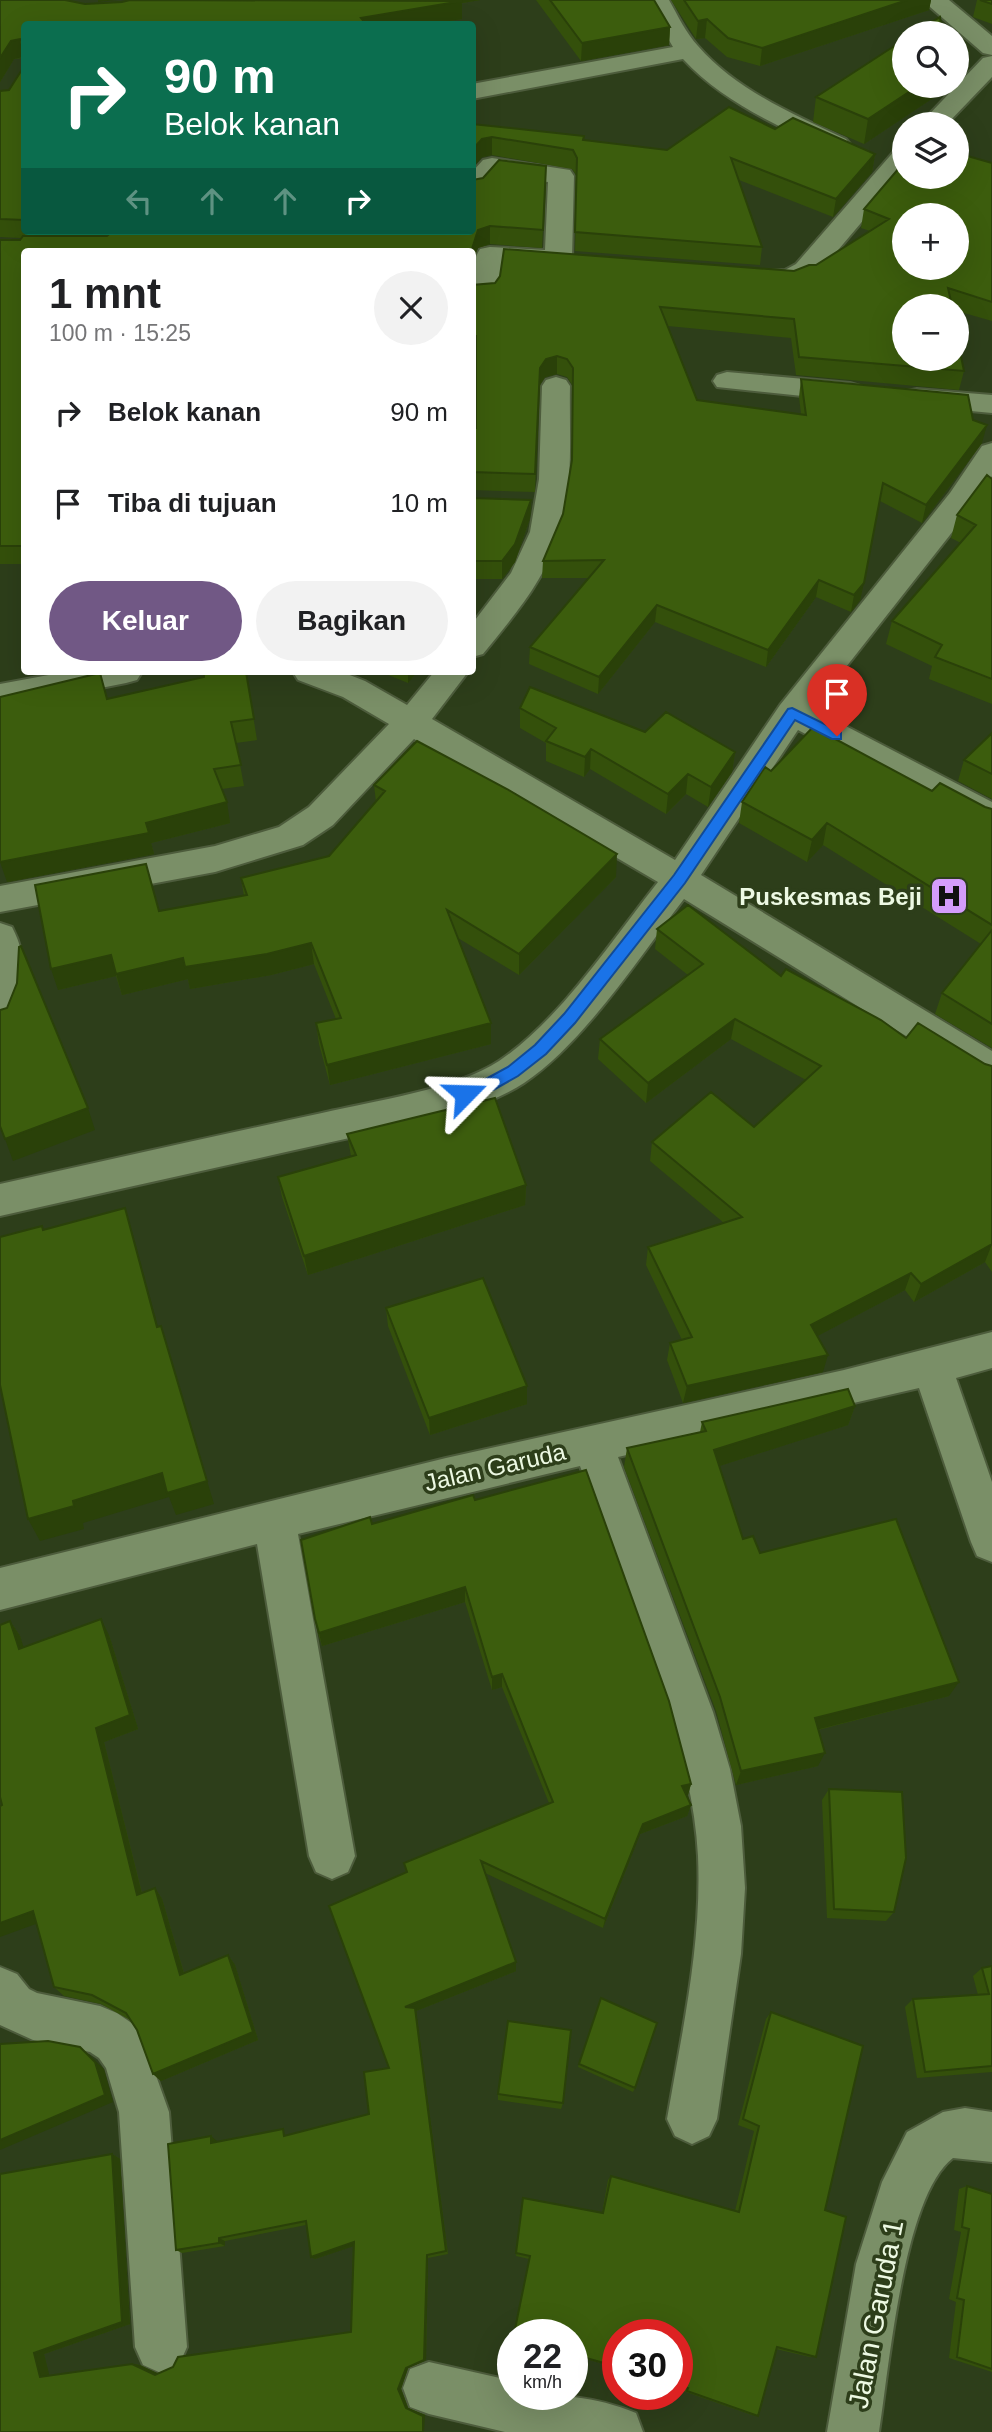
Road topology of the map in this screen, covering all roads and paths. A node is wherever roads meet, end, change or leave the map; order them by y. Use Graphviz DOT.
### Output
graph roads {
  1 [pos="657,0"];
  2 [pos="934,0"];
  3 [pos="992,48"];
  4 [pos="689,51"];
  5 [pos="992,63"];
  6 [pos="476,91"];
  7 [pos="945,112"];
  8 [pos="892,160"];
  9 [pos="892,168"];
  10 [pos="476,184"];
  11 [pos="558,259"];
  12 [pos="586,262"];
  13 [pos="738,275"];
  14 [pos="476,293"];
  15 [pos="727,381"];
  16 [pos="556,386"];
  17 [pos="992,404"];
  18 [pos="992,453"];
  19 [pos="476,641"];
  20 [pos="110,675"];
  21 [pos="317,675"];
  22 [pos="450,675"];
  23 [pos="0,696"];
  24 [pos="792,713"];
  25 [pos="411,723"];
  26 [pos="992,817"];
  27 [pos="680,879"];
  28 [pos="0,899"];
  29 [pos="0,937"];
  30 [pos="0,1020"];
  31 [pos="992,1070"];
  32 [pos="0,1200"];
  33 [pos="992,1350"];
  34 [pos="932,1368"];
  35 [pos="593,1444"];
  36 [pos="274,1520"];
  37 [pos="992,1542"];
  38 [pos="0,1589"];
  39 [pos="332,1856"];
  40 [pos="0,1991"];
  41 [pos="692,2119"];
  42 [pos="992,2137"];
  43 [pos="161,2347"];
  44 [pos="429,2388"];
  45 [pos="617,2432"];
  46 [pos="853,2432"];
  1 -- 4 [label="street"];
  2 -- 3 [label="street"];
  4 -- 6 [label="street"];
  4 -- 8 [label="street"];
  5 -- 7 [label="street"];
  9 -- 13 [label="street"];
  10 -- 11 [label="street"];
  11 -- 12 [label="street"];
  11 -- 14 [label="street"];
  15 -- 17 [label="street"];
  16 -- 19 [label="street"];
  18 -- 24 [label="street"];
  20 -- 23 [label="street"];
  21 -- 25 [label="street"];
  22 -- 25 [label="street"];
  24 -- 26 [label="street"];
  24 -- 27 [label="street"];
  25 -- 27 [label="street"];
  25 -- 28 [label="street"];
  27 -- 31 [label="street"];
  27 -- 32 [label="street"];
  29 -- 30 [label="street"];
  33 -- 34 [label="street, Jalan Garuda"];
  34 -- 35 [label="street, Jalan Garuda"];
  34 -- 37 [label="street"];
  35 -- 36 [label="street, Jalan Garuda"];
  35 -- 41 [label="street"];
  36 -- 38 [label="street, Jalan Garuda"];
  36 -- 39 [label="street"];
  40 -- 43 [label="street"];
  42 -- 46 [label="street, Jalan Garuda 1"];
  44 -- 45 [label="street"];
}
